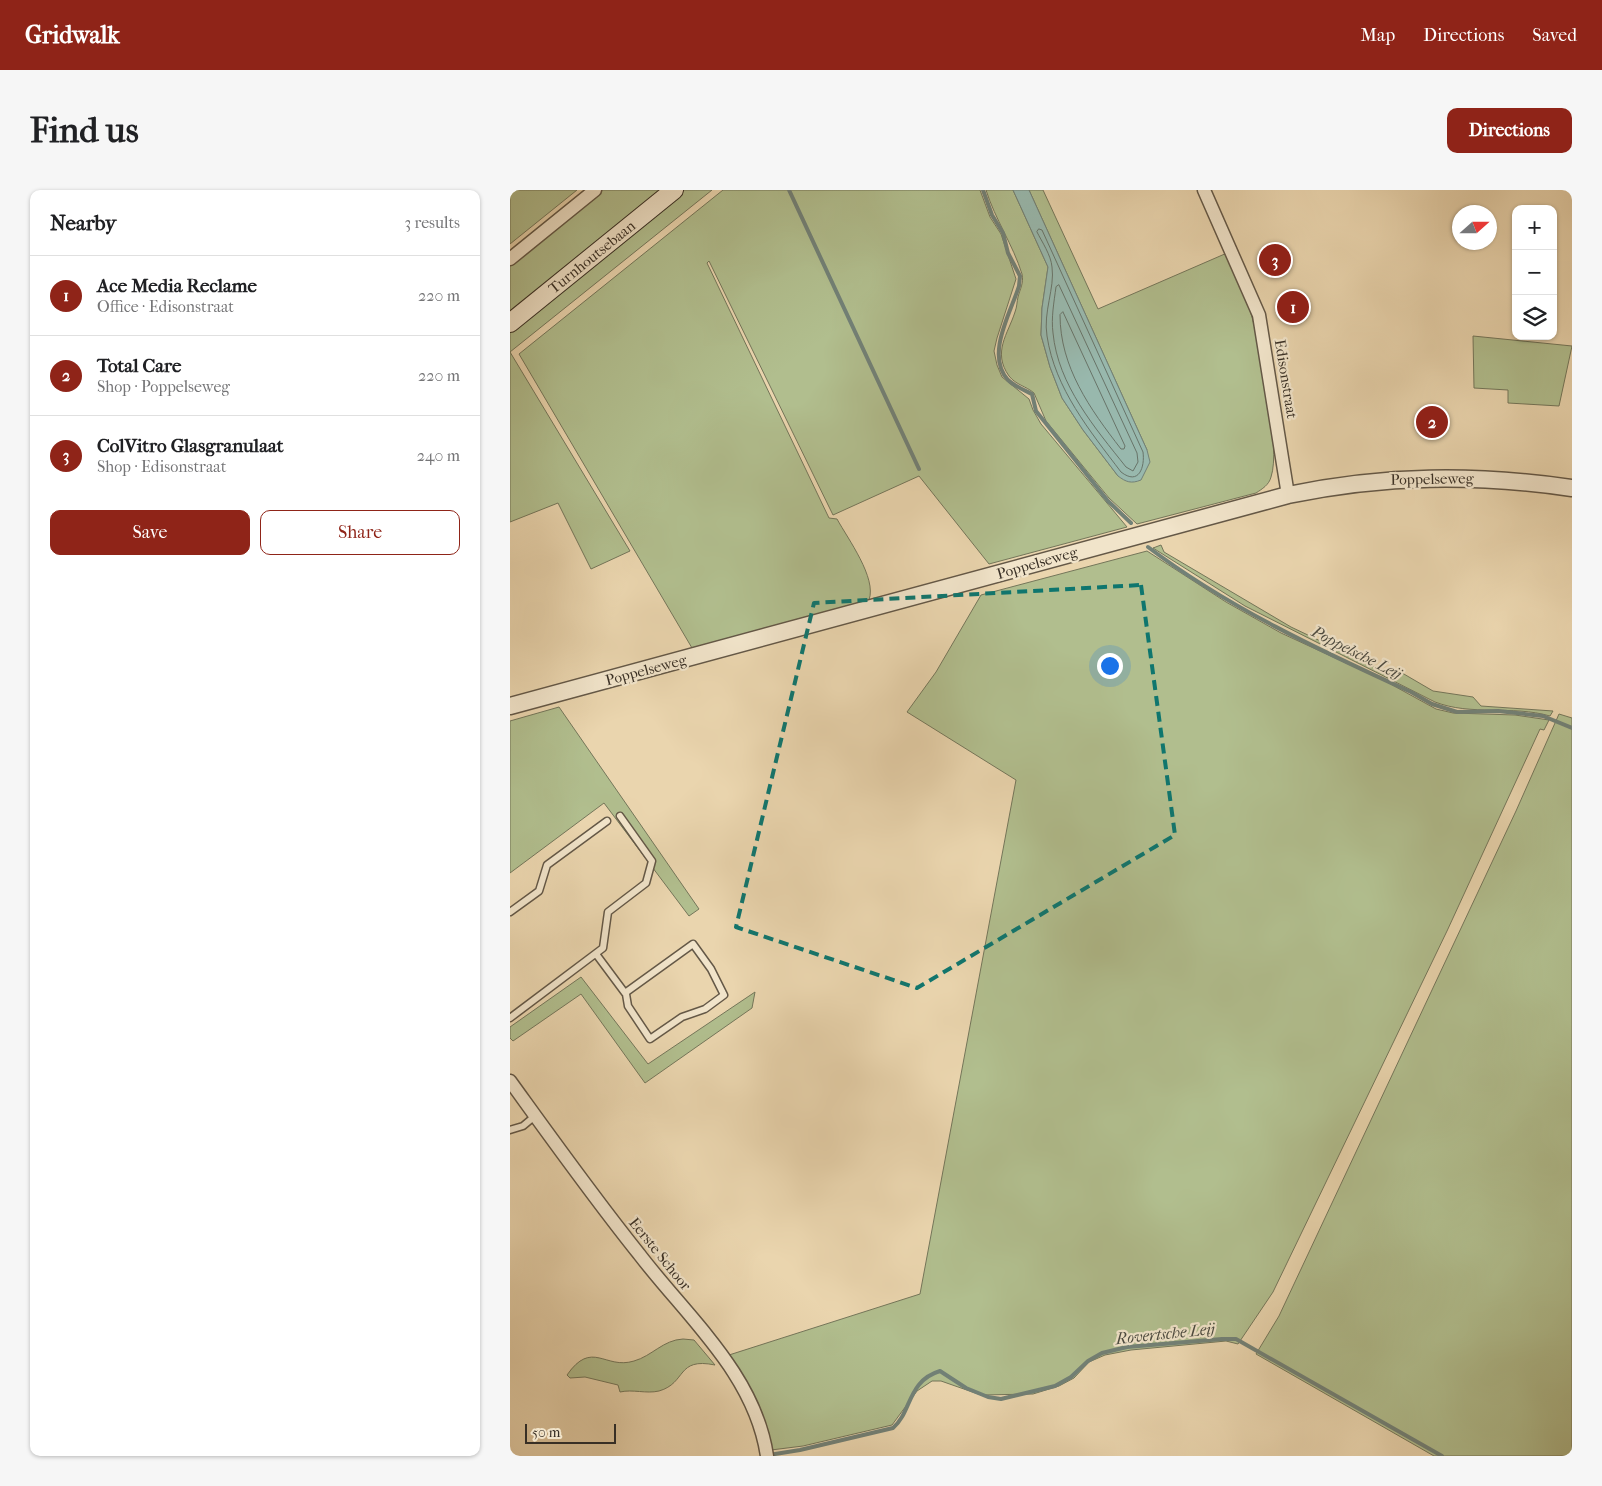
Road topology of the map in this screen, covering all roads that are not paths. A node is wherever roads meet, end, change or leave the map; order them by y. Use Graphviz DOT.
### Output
graph roads {
  1 [pos="595,190"];
  2 [pos="674,190"];
  3 [pos="1204,190"];
  4 [pos="510,259"];
  5 [pos="510,323"];
  6 [pos="1572,488"];
  7 [pos="1288,495"];
  8 [pos="510,706"];
  9 [pos="620,816"];
  10 [pos="607,821"];
  11 [pos="510,912"];
  12 [pos="596,954"];
  13 [pos="625,993"];
  14 [pos="510,1018"];
  15 [pos="510,1081"];
  16 [pos="535,1116"];
  17 [pos="510,1130"];
  18 [pos="766,1452"];
  1 -- 4 [label="street"];
  2 -- 5 [label="main road, Turnhoutsebaan"];
  3 -- 7 [label="street, Edisonstraat"];
  6 -- 7 [label="street, Poppelseweg"];
  7 -- 8 [label="street, Poppelseweg"];
  9 -- 12 [label="lane"];
  10 -- 11 [label="lane"];
  12 -- 13 [label="lane"];
  12 -- 14 [label="lane"];
  13 -- 13 [label="lane"];
  15 -- 16 [label="street, Eerste Schoor"];
  16 -- 17 [label="lane"];
  16 -- 18 [label="street, Eerste Schoor"];
}
